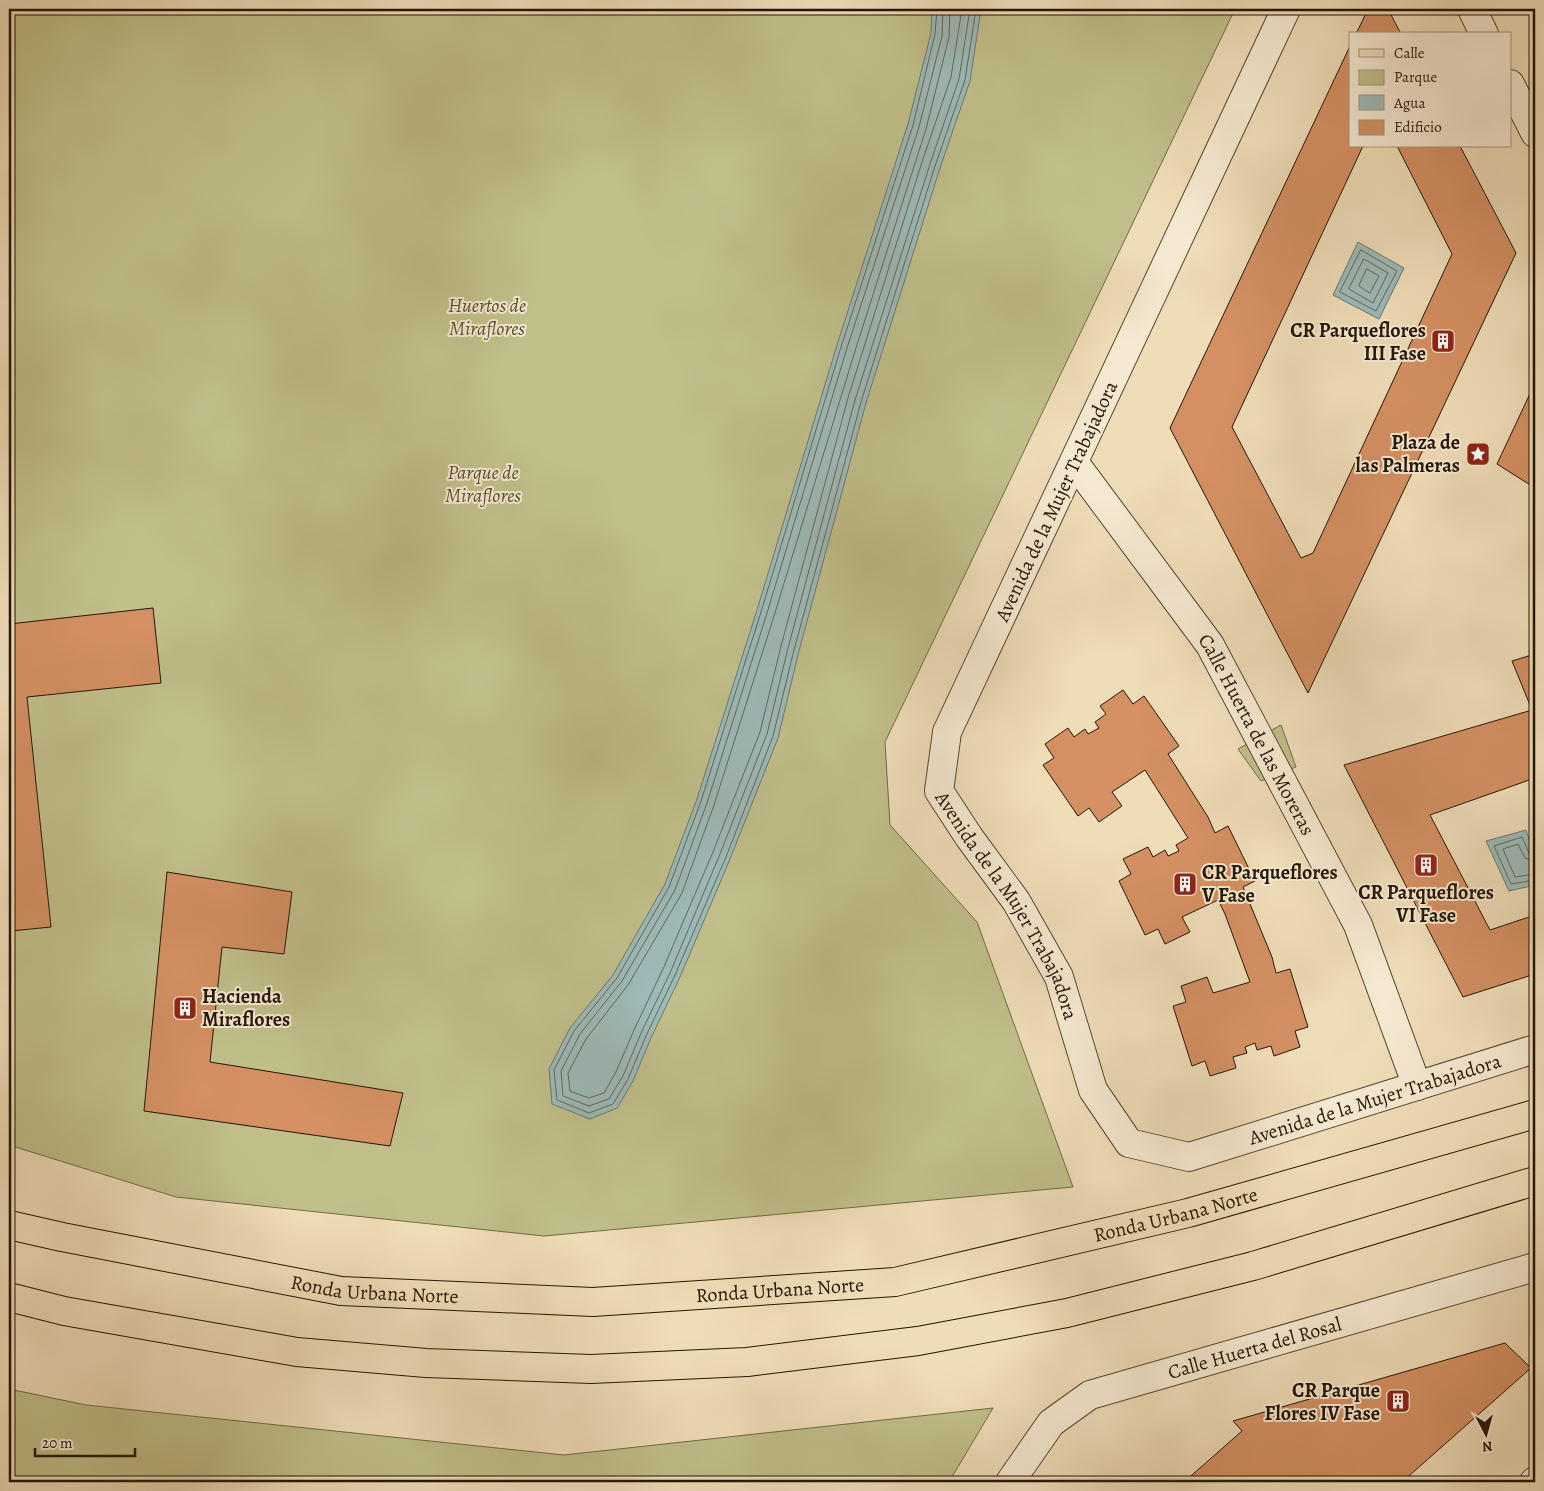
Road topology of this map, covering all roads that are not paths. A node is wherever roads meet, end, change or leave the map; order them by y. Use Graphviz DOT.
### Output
graph roads {
  1 [pos="1286,9"];
  2 [pos="1472,9"];
  3 [pos="1483,32"];
  4 [pos="1512,88"];
  5 [pos="1535,133"];
  6 [pos="1074,462"];
  7 [pos="1535,1049"];
  8 [pos="1418,1086"];
  9 [pos="1535,1114"];
  10 [pos="1535,1181"];
  11 [pos="9,1225"];
  12 [pos="1535,1267"];
  13 [pos="9,1297"];
  14 [pos="1010,1482"];
  1 -- 6 [label="street, Avenida de la Mujer Trabajadora"];
  2 -- 3 [label="street"];
  4 -- 5 [label="street"];
  6 -- 8 [label="street, Calle Huerta de las Moreras"];
  6 -- 8 [label="street, Avenida de la Mujer Trabajadora"];
  7 -- 8 [label="street, Avenida de la Mujer Trabajadora"];
  9 -- 11 [label="main road, Ronda Urbana Norte"];
  10 -- 13 [label="main road"];
  12 -- 14 [label="street, Calle Huerta del Rosal"];
}
